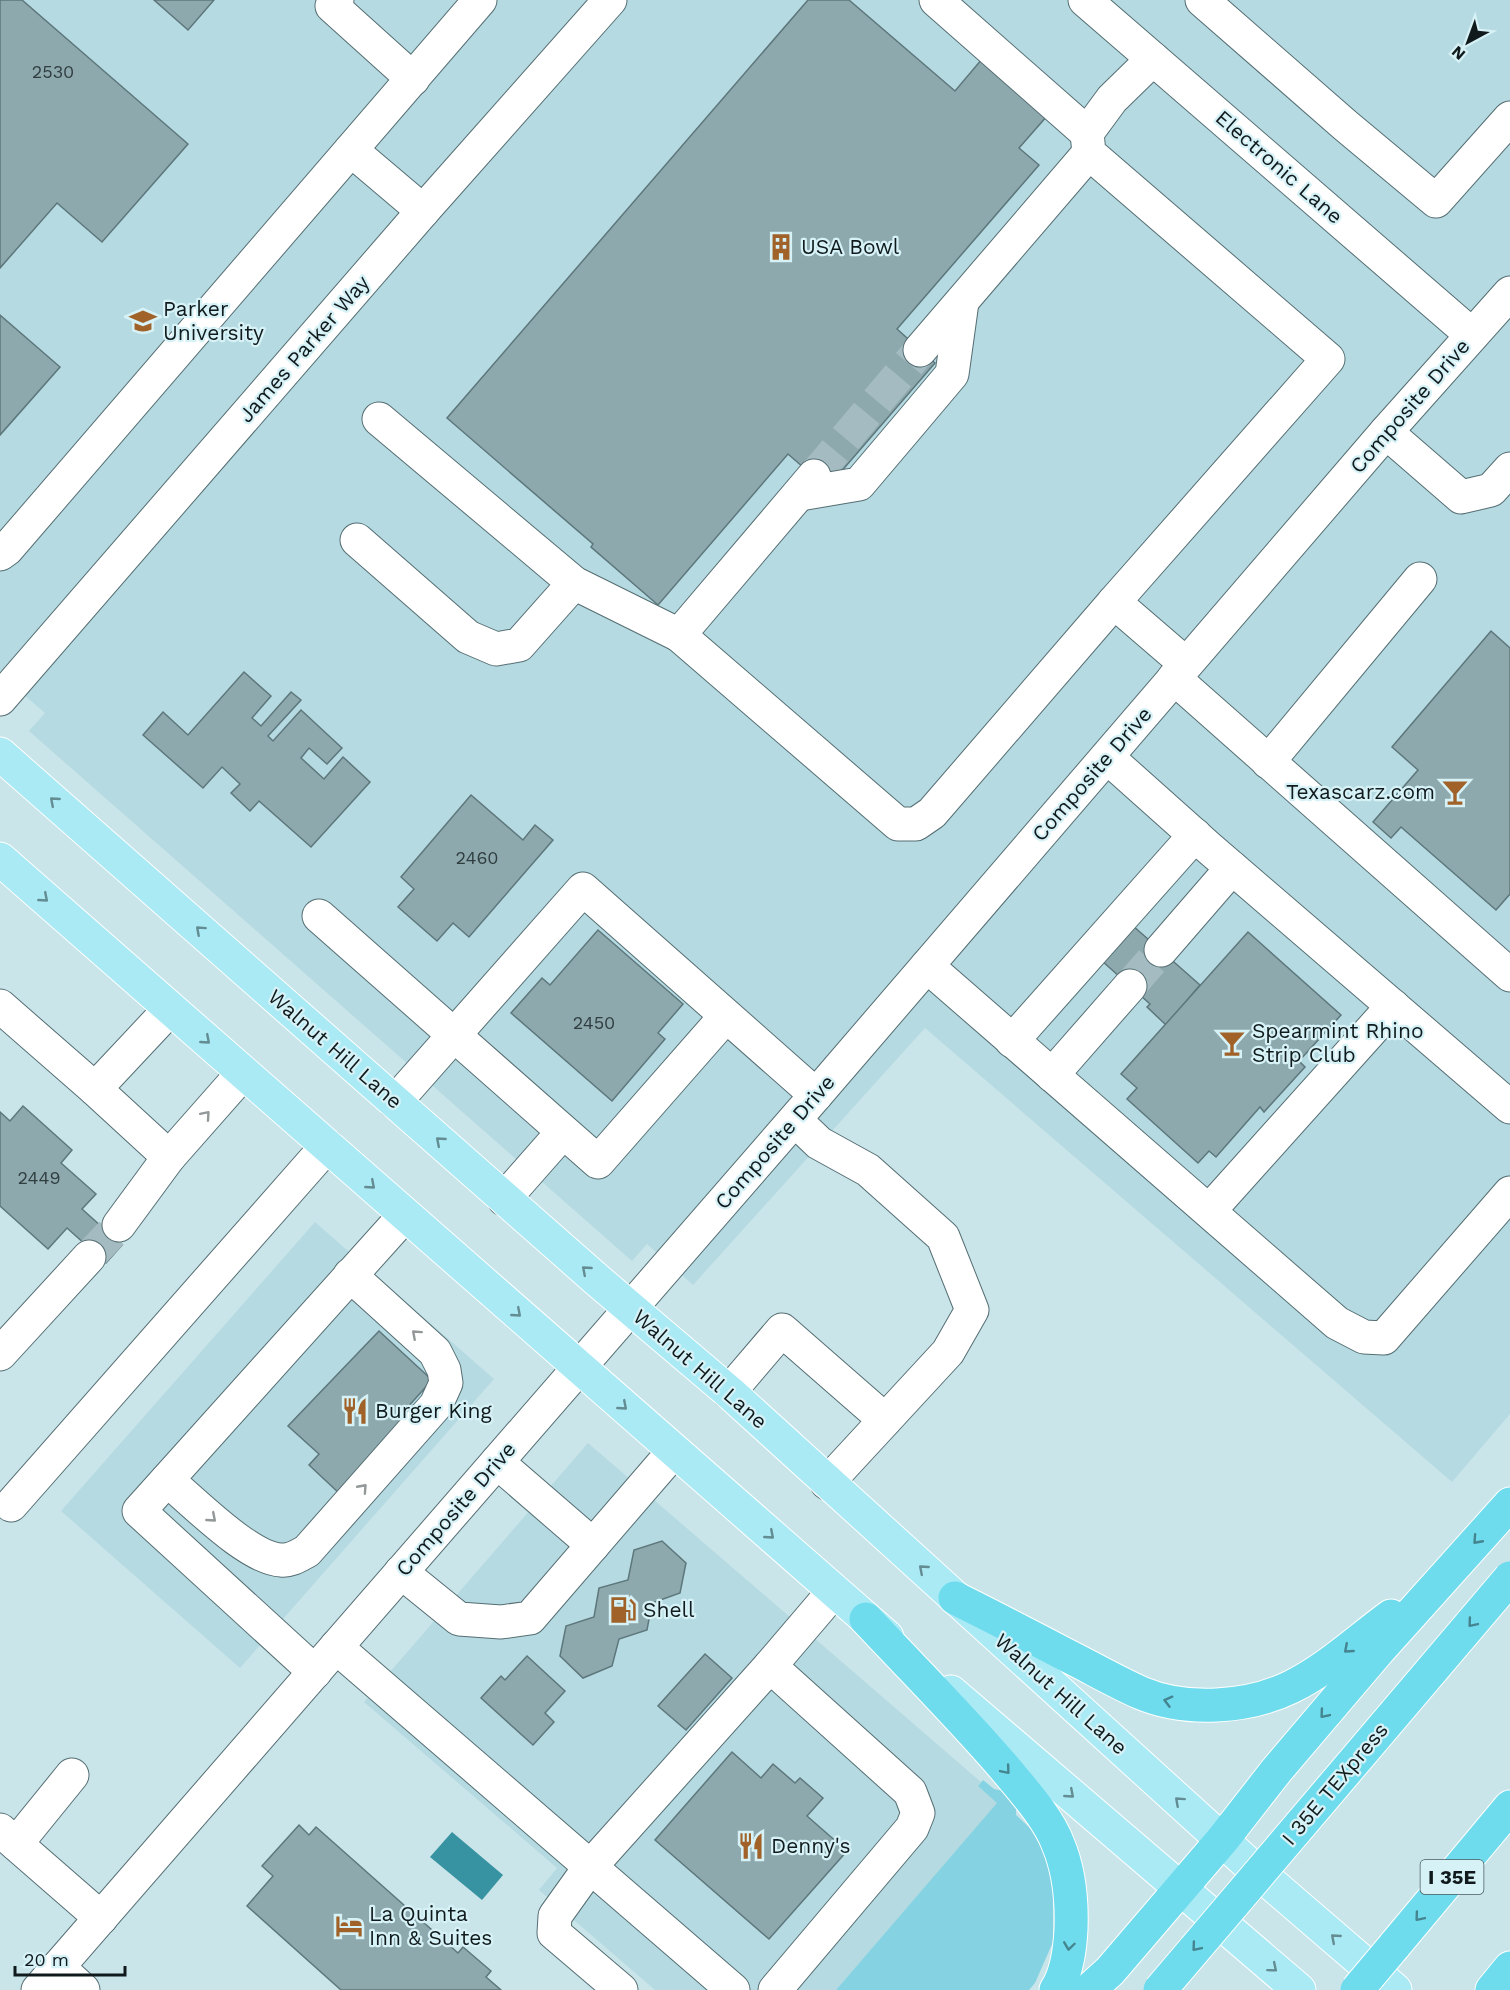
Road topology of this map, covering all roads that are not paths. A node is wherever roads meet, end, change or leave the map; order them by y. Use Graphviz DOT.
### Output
graph roads {
  1 [pos="337,0"];
  2 [pos="480,0"];
  3 [pos="610,0"];
  4 [pos="936,0"];
  5 [pos="1085,0"];
  6 [pos="1202,0"];
  7 [pos="1153,59"];
  8 [pos="413,79"];
  9 [pos="1510,118"];
  10 [pos="1088,143"];
  11 [pos="351,150"];
  12 [pos="423,211"];
  13 [pos="1510,293"];
  14 [pos="962,302"];
  15 [pos="1472,335"];
  16 [pos="920,350"];
  17 [pos="379,419"];
  18 [pos="1386,432"];
  19 [pos="1510,469"];
  20 [pos="357,540"];
  21 [pos="0,554"];
  22 [pos="1420,579"];
  23 [pos="574,583"];
  24 [pos="1114,602"];
  25 [pos="679,635"];
  26 [pos="1180,671"];
  27 [pos="0,699"];
  28 [pos="0,754"];
  29 [pos="1107,757"];
  30 [pos="1268,762"];
  31 [pos="1195,835"];
  32 [pos="0,859"];
  33 [pos="1232,868"];
  34 [pos="319,916"];
  35 [pos="1161,950"];
  36 [pos="1505,962"];
  37 [pos="927,966"];
  38 [pos="1130,986"];
  39 [pos="0,1006"];
  40 [pos="1393,1006"];
  41 [pos="170,1009"];
  42 [pos="726,1016"];
  43 [pos="454,1036"];
  44 [pos="1012,1041"];
  45 [pos="243,1073"];
  46 [pos="1052,1076"];
  47 [pos="95,1089"];
  48 [pos="816,1095"];
  49 [pos="395,1102"];
  50 [pos="1510,1107"];
  51 [pos="795,1119"];
  52 [pos="563,1132"];
  53 [pos="327,1146"];
  54 [pos="169,1157"];
  55 [pos="1510,1193"];
  56 [pos="504,1199"];
  57 [pos="1209,1211"];
  58 [pos="405,1215"];
  59 [pos="118,1226"];
  60 [pos="89,1257"];
  61 [pos="350,1275"];
  62 [pos="630,1309"];
  63 [pos="0,1354"];
  64 [pos="579,1368"];
  65 [pos="729,1392"];
  66 [pos="885,1420"];
  67 [pos="674,1451"];
  68 [pos="497,1462"];
  69 [pos="167,1479"];
  70 [pos="827,1483"];
  71 [pos="1510,1504"];
  72 [pos="11,1505"];
  73 [pos="593,1545"];
  74 [pos="401,1572"];
  75 [pos="1445,1575"];
  76 [pos="1510,1578"];
  77 [pos="834,1591"];
  78 [pos="955,1598"];
  79 [pos="866,1619"];
  80 [pos="336,1647"];
  81 [pos="770,1666"];
  82 [pos="315,1672"];
  83 [pos="72,1775"];
  84 [pos="1510,1807"];
  85 [pos="8,1837"];
  86 [pos="1223,1839"];
  87 [pos="590,1867"];
  88 [pos="1180,1889"];
  89 [pos="101,1917"];
  90 [pos="582,1957"];
  91 [pos="1510,1968"];
  92 [pos="48,1979"];
  93 [pos="83,1990"];
  94 [pos="592,1990"];
  95 [pos="621,1990"];
  96 [pos="733,1990"];
  97 [pos="775,1990"];
  98 [pos="1056,1990"];
  99 [pos="1089,1990"];
  100 [pos="1160,1990"];
  101 [pos="1299,1990"];
  102 [pos="1357,1990"];
  103 [pos="1395,1990"];
  104 [pos="1492,1990"];
  1 -- 8 [label="street"];
  2 -- 8 [label="street"];
  3 -- 12 [label="street, James Parker Way"];
  4 -- 10 [label="street"];
  5 -- 7 [label="street, Electronic Lane"];
  6 -- 9 [label="street"];
  7 -- 10 [label="street"];
  7 -- 15 [label="street, Electronic Lane"];
  8 -- 11 [label="street"];
  10 -- 14 [label="street"];
  10 -- 24 [label="street"];
  11 -- 12 [label="street"];
  11 -- 21 [label="street"];
  12 -- 27 [label="street, James Parker Way"];
  13 -- 15 [label="street, Composite Drive"];
  14 -- 16 [label="street"];
  14 -- 25 [label="street"];
  15 -- 18 [label="street, Composite Drive"];
  17 -- 23 [label="street"];
  18 -- 19 [label="street"];
  18 -- 26 [label="street, Composite Drive"];
  20 -- 23 [label="street"];
  22 -- 30 [label="street"];
  23 -- 25 [label="street"];
  24 -- 25 [label="street"];
  24 -- 26 [label="street"];
  26 -- 29 [label="street, Composite Drive"];
  26 -- 30 [label="street"];
  49 -- 28 [label="main road, Walnut Hill Lane, one-way"];
  29 -- 31 [label="street"];
  29 -- 37 [label="street, Composite Drive"];
  30 -- 36 [label="street"];
  31 -- 33 [label="street"];
  31 -- 44 [label="street"];
  32 -- 41 [label="main road, one-way"];
  33 -- 35 [label="street"];
  33 -- 40 [label="street"];
  34 -- 43 [label="street"];
  37 -- 44 [label="street"];
  37 -- 48 [label="street, Composite Drive"];
  38 -- 46 [label="street"];
  39 -- 47 [label="street"];
  40 -- 50 [label="street"];
  40 -- 57 [label="street"];
  41 -- 45 [label="main road, one-way"];
  41 -- 47 [label="street"];
  42 -- 43 [label="street"];
  42 -- 48 [label="street"];
  42 -- 52 [label="street"];
  43 -- 49 [label="street"];
  43 -- 52 [label="street"];
  44 -- 46 [label="street"];
  45 -- 53 [label="main road"];
  54 -- 45 [label="street, one-way"];
  46 -- 57 [label="street"];
  47 -- 54 [label="street"];
  48 -- 51 [label="street, Composite Drive"];
  56 -- 49 [label="main road, Walnut Hill Lane, one-way"];
  51 -- 62 [label="street, Composite Drive"];
  51 -- 66 [label="street"];
  52 -- 56 [label="street"];
  53 -- 58 [label="main road, one-way"];
  53 -- 72 [label="street"];
  54 -- 59 [label="street"];
  55 -- 57 [label="street"];
  62 -- 56 [label="main road, Walnut Hill Lane, one-way"];
  58 -- 61 [label="street"];
  58 -- 64 [label="main road, one-way"];
  60 -- 63 [label="street"];
  61 -- 69 [label="street"];
  69 -- 61 [label="street, one-way"];
  62 -- 64 [label="street, Composite Drive"];
  62 -- 65 [label="main road, Walnut Hill Lane"];
  64 -- 67 [label="main road, one-way"];
  64 -- 68 [label="street, Composite Drive"];
  65 -- 66 [label="street"];
  65 -- 70 [label="main road, Walnut Hill Lane"];
  66 -- 70 [label="street"];
  67 -- 73 [label="street"];
  67 -- 77 [label="main road, one-way"];
  68 -- 73 [label="street"];
  68 -- 74 [label="street, Composite Drive"];
  69 -- 82 [label="street"];
  78 -- 70 [label="main road, Walnut Hill Lane, one-way"];
  71 -- 75 [label="highway, one-way"];
  73 -- 74 [label="street"];
  74 -- 80 [label="street, Composite Drive"];
  75 -- 78 [label="highway, one-way"];
  75 -- 86 [label="highway, one-way"];
  76 -- 100 [label="highway, I 35E TEXpress, one-way, bridge"];
  77 -- 79 [label="main road"];
  77 -- 81 [label="street"];
  86 -- 78 [label="main road, Walnut Hill Lane, one-way"];
  79 -- 88 [label="main road, one-way"];
  79 -- 98 [label="highway, one-way"];
  80 -- 82 [label="street, Composite Drive"];
  80 -- 87 [label="street"];
  81 -- 87 [label="street"];
  81 -- 97 [label="street"];
  82 -- 89 [label="street, Composite Drive"];
  83 -- 85 [label="street"];
  84 -- 102 [label="highway, I 35E, one-way, bridge"];
  85 -- 89 [label="street"];
  86 -- 88 [label="highway"];
  103 -- 86 [label="main road, Walnut Hill Lane, one-way"];
  87 -- 90 [label="street"];
  87 -- 96 [label="street"];
  88 -- 99 [label="highway"];
  88 -- 101 [label="main road, one-way"];
  89 -- 92 [label="street, Composite Drive"];
  90 -- 94 [label="street"];
  90 -- 95 [label="street"];
  91 -- 104 [label="highway"];
  92 -- 93 [label="street"];
}
